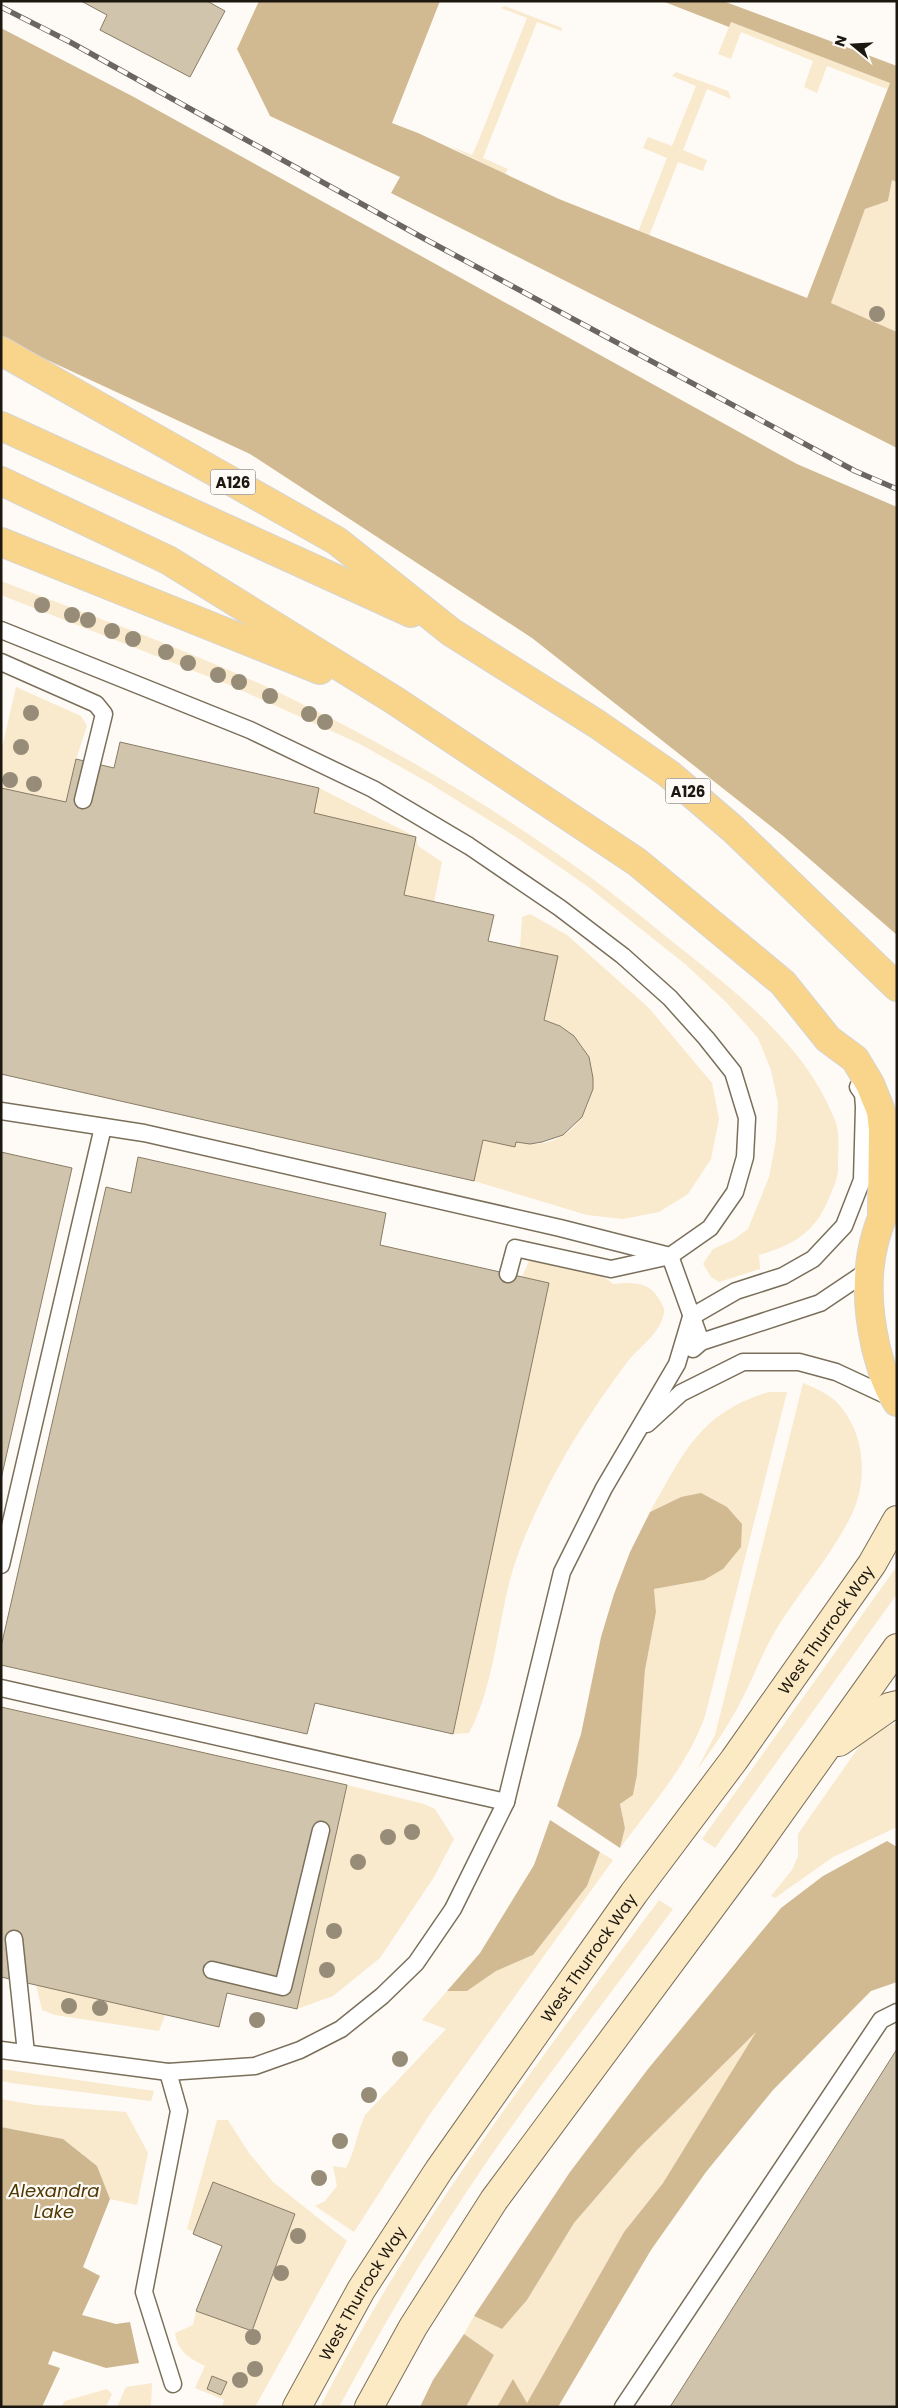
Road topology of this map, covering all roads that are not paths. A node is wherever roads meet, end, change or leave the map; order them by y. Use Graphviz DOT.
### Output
graph roads {
  1 [pos="1,351"];
  2 [pos="1,426"];
  3 [pos="1,481"];
  4 [pos="1,542"];
  5 [pos="1,630"];
  6 [pos="451,632"];
  7 [pos="1,662"];
  8 [pos="394,700"];
  9 [pos="83,800"];
  10 [pos="897,987"];
  11 [pos="828,1039"];
  12 [pos="1,1111"];
  13 [pos="103,1127"];
  14 [pos="897,1189"];
  15 [pos="882,1216"];
  16 [pos="670,1256"];
  17 [pos="869,1270"];
  18 [pos="508,1274"];
  19 [pos="691,1317"];
  20 [pos="700,1342"];
  21 [pos="677,1364"];
  22 [pos="896,1401"];
  23 [pos="634,1435"];
  24 [pos="897,1520"];
  25 [pos="1,1565"];
  26 [pos="897,1648"];
  27 [pos="1,1688"];
  28 [pos="897,1706"];
  29 [pos="824,1753"];
  30 [pos="506,1802"];
  31 [pos="321,1830"];
  32 [pos="14,1939"];
  33 [pos="212,1970"];
  34 [pos="897,2012"];
  35 [pos="1,2050"];
  36 [pos="26,2053"];
  37 [pos="168,2072"];
  38 [pos="173,2384"];
  39 [pos="297,2407"];
  40 [pos="369,2407"];
  41 [pos="623,2407"];
  1 -- 6 [label="main road, A126"];
  2 -- 6 [label="main road, A126"];
  3 -- 8 [label="main road"];
  4 -- 8 [label="main road"];
  5 -- 16 [label="lane"];
  6 -- 10 [label="main road, A126"];
  7 -- 9 [label="lane"];
  8 -- 11 [label="main road"];
  11 -- 15 [label="main road"];
  11 -- 19 [label="lane"];
  12 -- 13 [label="lane"];
  13 -- 16 [label="lane"];
  13 -- 25 [label="lane"];
  14 -- 15 [label="main road"];
  15 -- 17 [label="main road"];
  16 -- 18 [label="lane"];
  16 -- 19 [label="lane"];
  17 -- 20 [label="lane"];
  17 -- 22 [label="main road"];
  19 -- 20 [label="lane"];
  19 -- 21 [label="lane"];
  20 -- 21 [label="lane"];
  21 -- 23 [label="lane"];
  22 -- 23 [label="lane"];
  23 -- 30 [label="lane"];
  24 -- 39 [label="main road, West Thurrock Way"];
  26 -- 29 [label="main road"];
  27 -- 30 [label="lane"];
  28 -- 29 [label="main road"];
  29 -- 40 [label="main road"];
  30 -- 37 [label="lane"];
  31 -- 33 [label="lane"];
  32 -- 36 [label="lane"];
  34 -- 41 [label="lane"];
  35 -- 36 [label="lane"];
  36 -- 37 [label="lane"];
  37 -- 38 [label="lane"];
}
